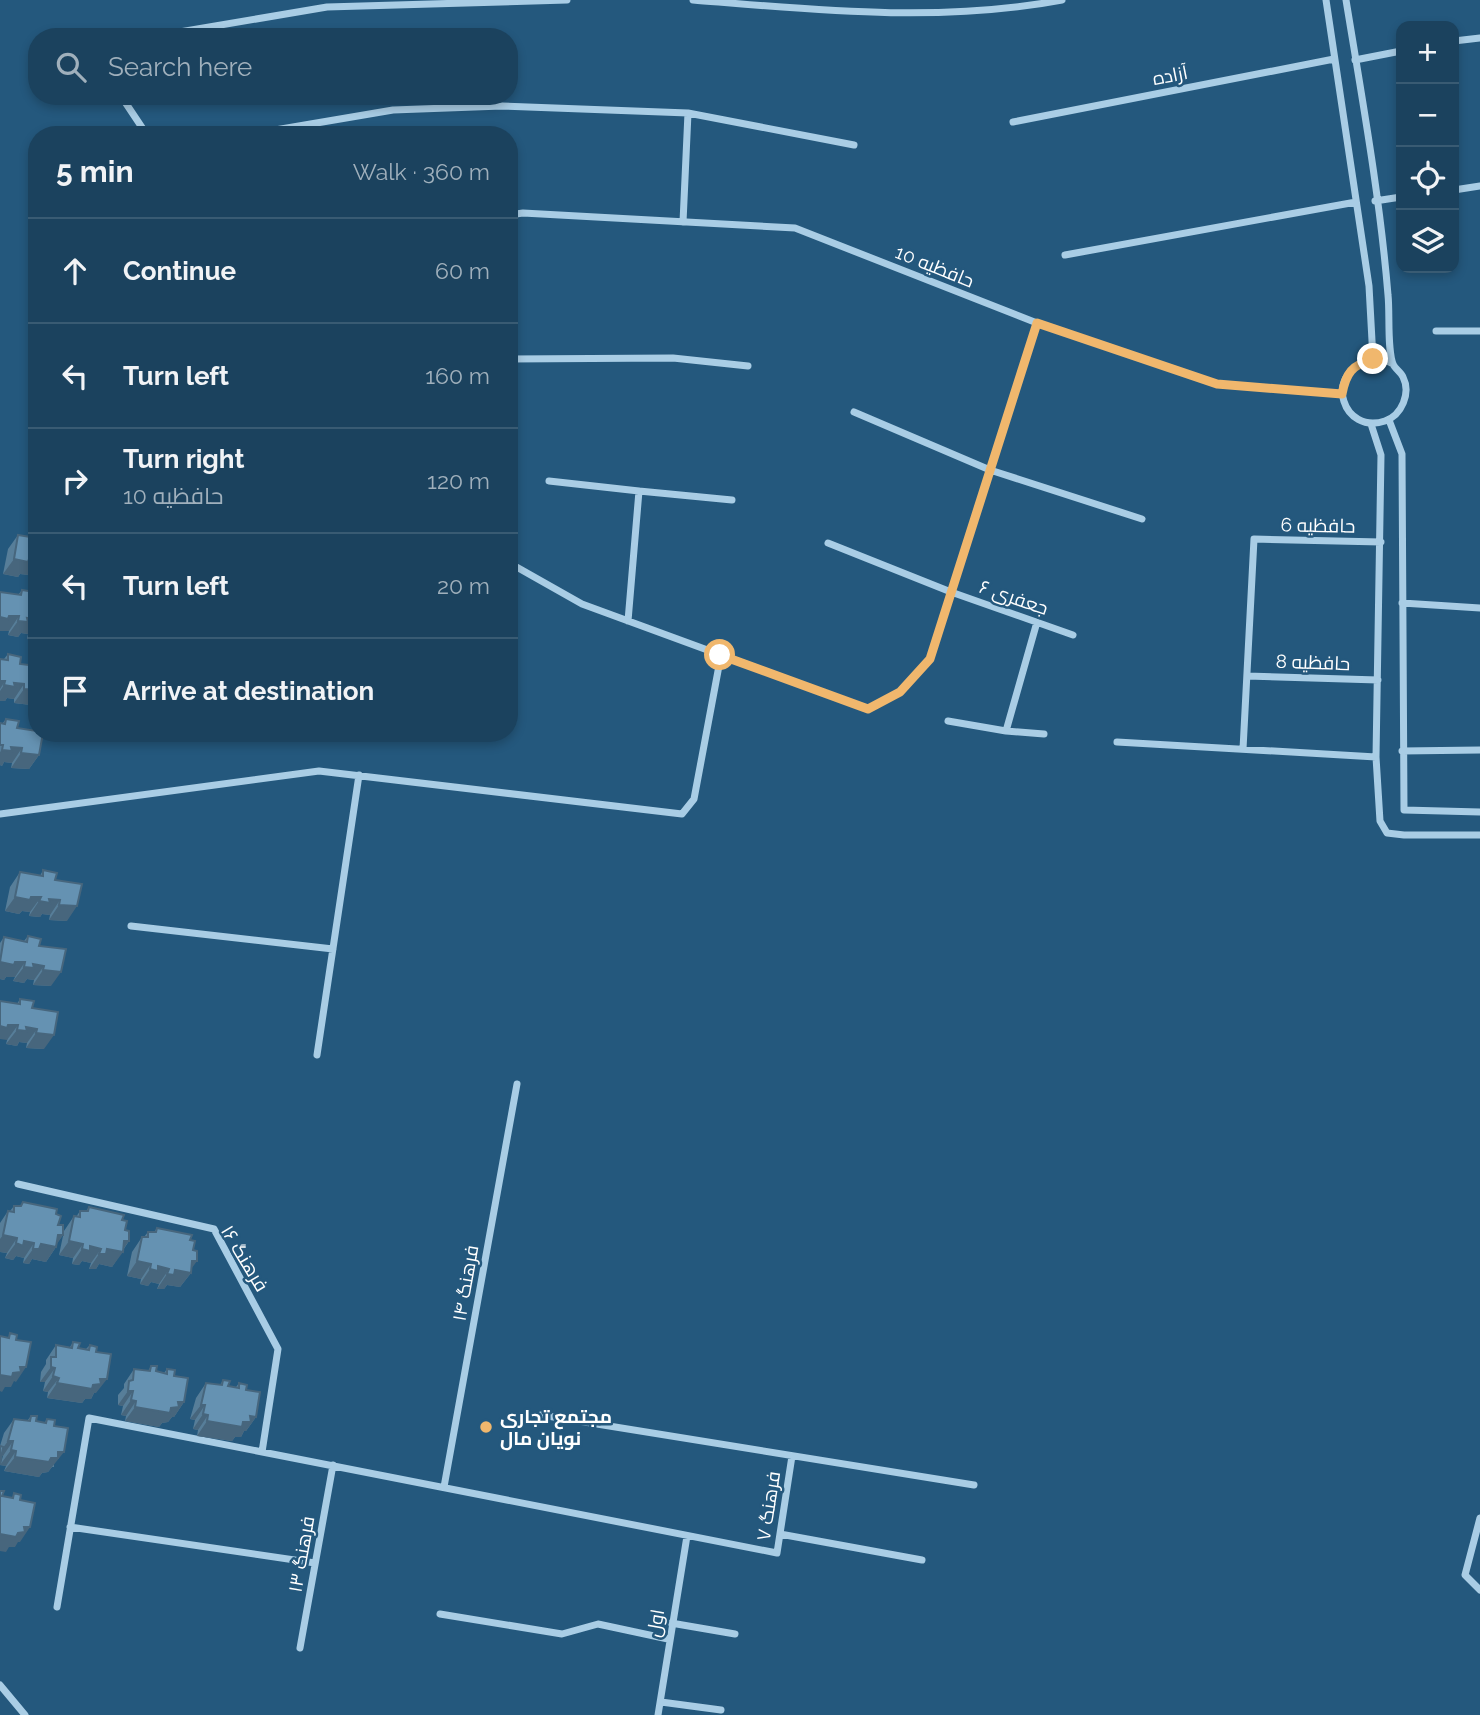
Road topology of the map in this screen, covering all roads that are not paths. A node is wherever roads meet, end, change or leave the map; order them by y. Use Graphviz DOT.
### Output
graph roads {
  1 [pos="566,0"];
  2 [pos="693,0"];
  3 [pos="1062,0"];
  4 [pos="1326,0"];
  5 [pos="1346,0"];
  6 [pos="203,28"];
  7 [pos="1480,38"];
  8 [pos="1459,40"];
  9 [pos="1396,52"];
  10 [pos="1334,59"];
  11 [pos="1355,60"];
  12 [pos="127,105"];
  13 [pos="688,113"];
  14 [pos="1013,122"];
  15 [pos="310,123"];
  16 [pos="141,126"];
  17 [pos="294,126"];
  18 [pos="310,126"];
  19 [pos="853,145"];
  20 [pos="1480,186"];
  21 [pos="1459,189"];
  22 [pos="1396,198"];
  23 [pos="1375,201"];
  24 [pos="1356,202"];
  25 [pos="518,214"];
  26 [pos="683,222"];
  27 [pos="1065,255"];
  28 [pos="1037,323"];
  29 [pos="1437,331"];
  30 [pos="1480,331"];
  31 [pos="518,359"];
  32 [pos="1373,359"];
  33 [pos="1393,364"];
  34 [pos="748,366"];
  35 [pos="1342,394"];
  36 [pos="854,412"];
  37 [pos="1389,420"];
  38 [pos="1371,424"];
  39 [pos="990,470"];
  40 [pos="549,481"];
  41 [pos="639,491"];
  42 [pos="732,500"];
  43 [pos="1142,519"];
  44 [pos="1381,542"];
  45 [pos="828,543"];
  46 [pos="518,568"];
  47 [pos="951,592"];
  48 [pos="1402,603"];
  49 [pos="1480,608"];
  50 [pos="628,621"];
  51 [pos="1037,622"];
  52 [pos="1073,635"];
  53 [pos="720,655"];
  54 [pos="1247,676"];
  55 [pos="1378,680"];
  56 [pos="948,720"];
  57 [pos="1006,732"];
  58 [pos="1044,734"];
  59 [pos="1117,742"];
  60 [pos="1243,749"];
  61 [pos="1480,750"];
  62 [pos="1402,751"];
  63 [pos="1376,757"];
  64 [pos="359,775"];
  65 [pos="1480,812"];
  66 [pos="0,814"];
  67 [pos="1480,835"];
  68 [pos="131,926"];
  69 [pos="333,949"];
  70 [pos="317,1055"];
  71 [pos="517,1084"];
  72 [pos="18,1184"];
  73 [pos="541,1415"];
  74 [pos="262,1452"];
  75 [pos="792,1456"];
  76 [pos="333,1465"];
  77 [pos="974,1485"];
  78 [pos="444,1487"];
  79 [pos="1480,1518"];
  80 [pos="70,1527"];
  81 [pos="780,1534"];
  82 [pos="687,1536"];
  83 [pos="922,1560"];
  84 [pos="315,1563"];
  85 [pos="1480,1590"];
  86 [pos="57,1607"];
  87 [pos="440,1614"];
  88 [pos="671,1623"];
  89 [pos="735,1634"];
  90 [pos="668,1639"];
  91 [pos="300,1648"];
  92 [pos="0,1685"];
  93 [pos="660,1702"];
  94 [pos="721,1710"];
  95 [pos="25,1715"];
  96 [pos="658,1715"];
  1 -- 6 [label="street"];
  2 -- 3 [label="street"];
  4 -- 10 [label="street"];
  5 -- 11 [label="street"];
  7 -- 8 [label="street"];
  9 -- 11 [label="street"];
  10 -- 14 [label="street, آزاده"];
  10 -- 24 [label="street"];
  11 -- 23 [label="street"];
  12 -- 16 [label="street"];
  13 -- 15 [label="street"];
  13 -- 19 [label="street"];
  13 -- 26 [label="street"];
  15 -- 17 [label="street"];
  15 -- 18 [label="street"];
  20 -- 21 [label="street"];
  22 -- 23 [label="street"];
  23 -- 33 [label="street"];
  24 -- 27 [label="street"];
  24 -- 32 [label="street"];
  25 -- 26 [label="street, حافظیه 10"];
  26 -- 28 [label="street, حافظیه 10"];
  28 -- 35 [label="street, حافظیه 10"];
  28 -- 39 [label="street"];
  29 -- 30 [label="street"];
  31 -- 34 [label="street"];
  32 -- 33 [label="street"];
  32 -- 35 [label="street"];
  33 -- 37 [label="street"];
  35 -- 38 [label="street"];
  36 -- 39 [label="street"];
  37 -- 38 [label="street"];
  37 -- 48 [label="street"];
  38 -- 44 [label="street"];
  39 -- 43 [label="street"];
  39 -- 47 [label="street"];
  40 -- 41 [label="street"];
  41 -- 42 [label="street"];
  41 -- 50 [label="street"];
  44 -- 54 [label="street, حافظیه 6"];
  44 -- 55 [label="street"];
  45 -- 47 [label="street, جعفری ۶"];
  46 -- 50 [label="street"];
  47 -- 51 [label="street, جعفری ۶"];
  47 -- 53 [label="street"];
  48 -- 49 [label="street"];
  48 -- 62 [label="street"];
  50 -- 53 [label="street"];
  51 -- 52 [label="street, جعفری ۶"];
  51 -- 57 [label="street"];
  53 -- 64 [label="street"];
  54 -- 55 [label="street, حافظیه 8"];
  54 -- 60 [label="street"];
  55 -- 63 [label="street"];
  56 -- 57 [label="street"];
  57 -- 58 [label="street"];
  59 -- 60 [label="street"];
  60 -- 63 [label="street"];
  61 -- 62 [label="street"];
  62 -- 65 [label="street"];
  63 -- 67 [label="street"];
  64 -- 66 [label="street"];
  64 -- 69 [label="street"];
  68 -- 69 [label="street"];
  69 -- 70 [label="street"];
  71 -- 78 [label="street, فرهنگ ۱۴"];
  72 -- 74 [label="street, فرهنگ ۱۶"];
  73 -- 75 [label="street"];
  74 -- 76 [label="street"];
  74 -- 80 [label="street"];
  75 -- 77 [label="street"];
  75 -- 81 [label="street, فرهنگ ۷"];
  76 -- 78 [label="street"];
  76 -- 84 [label="street, فرهنگ ۱۳"];
  78 -- 82 [label="street"];
  79 -- 85 [label="street"];
  80 -- 84 [label="street"];
  80 -- 86 [label="street"];
  81 -- 82 [label="street, فرهنگ ۷"];
  81 -- 83 [label="street"];
  82 -- 88 [label="street, اول"];
  84 -- 91 [label="street, فرهنگ ۱۳"];
  87 -- 90 [label="street"];
  88 -- 89 [label="street"];
  88 -- 90 [label="street, اول"];
  90 -- 93 [label="street, اول"];
  92 -- 95 [label="street"];
  93 -- 94 [label="street"];
  93 -- 96 [label="street, اول"];
}
